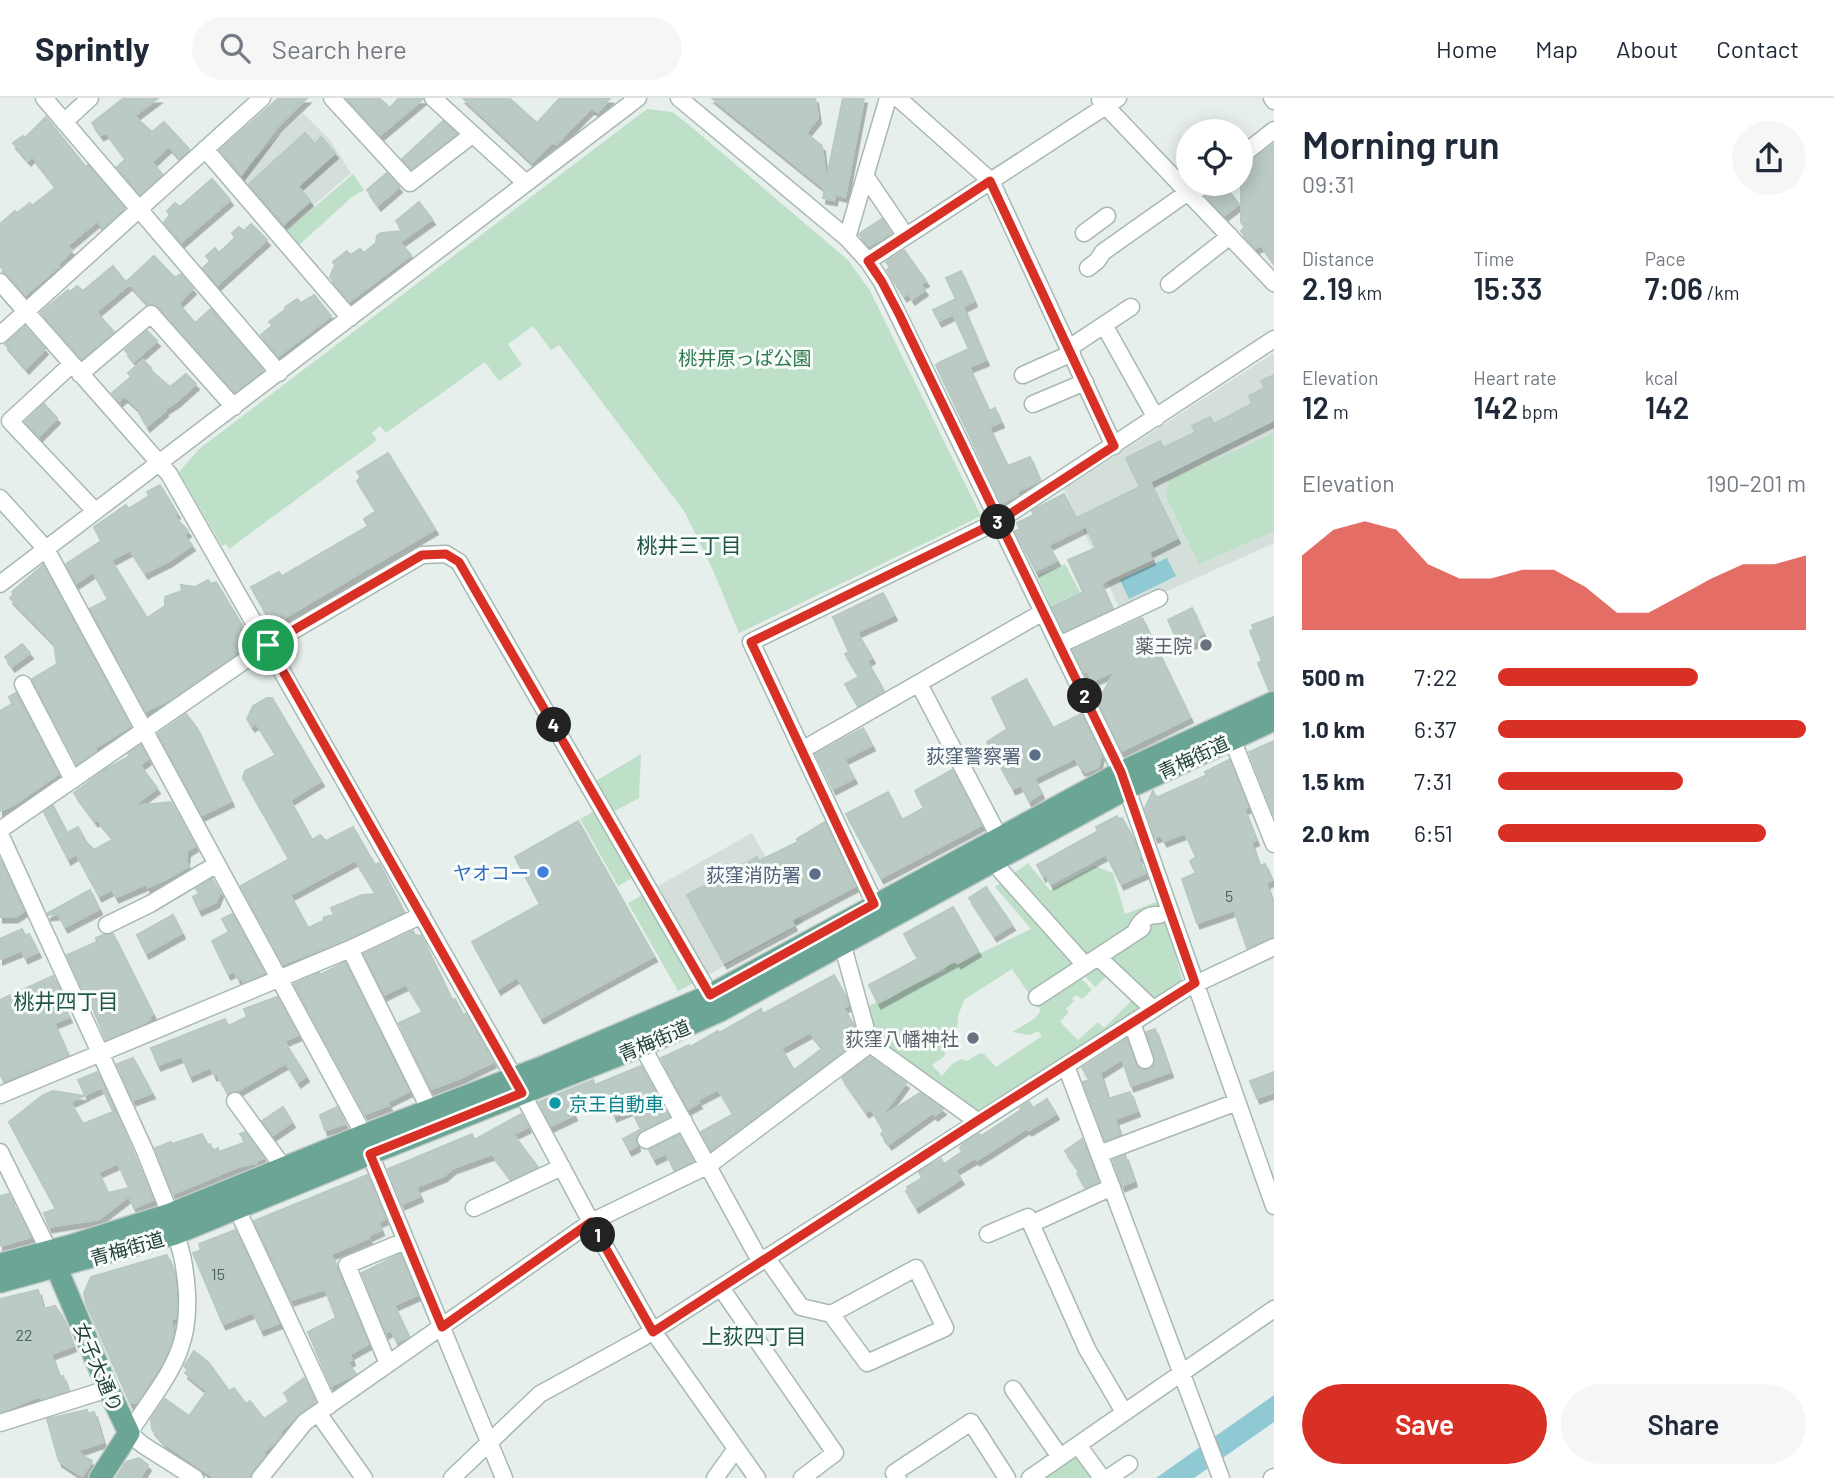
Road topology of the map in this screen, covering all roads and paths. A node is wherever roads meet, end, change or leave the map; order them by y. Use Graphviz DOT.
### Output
graph roads {
  1 [pos="44,98"];
  2 [pos="90,98"];
  3 [pos="262,98"];
  4 [pos="332,98"];
  5 [pos="433,98"];
  6 [pos="638,98"];
  7 [pos="679,98"];
  8 [pos="888,98"];
  9 [pos="898,98"];
  10 [pos="1108,101"];
  11 [pos="64,122"];
  12 [pos="1274,130"];
  13 [pos="472,135"];
  14 [pos="1253,147"];
  15 [pos="205,149"];
  16 [pos="866,177"];
  17 [pos="1176,177"];
  18 [pos="990,181"];
  19 [pos="526,183"];
  20 [pos="1186,196"];
  21 [pos="1193,196"];
  22 [pos="139,209"];
  23 [pos="1096,224"];
  24 [pos="906,236"];
  25 [pos="1230,236"];
  26 [pos="847,238"];
  27 [pos="1112,246"];
  28 [pos="868,261"];
  29 [pos="1088,268"];
  30 [pos="0,282"];
  31 [pos="1274,283"];
  32 [pos="1170,284"];
  33 [pos="1131,307"];
  34 [pos="27,311"];
  35 [pos="350,317"];
  36 [pos="1104,325"];
  37 [pos="0,335"];
  38 [pos="1274,339"];
  39 [pos="1071,350"];
  40 [pos="76,369"];
  41 [pos="279,373"];
  42 [pos="1023,375"];
  43 [pos="1085,382"];
  44 [pos="1033,404"];
  45 [pos="234,407"];
  46 [pos="1156,418"];
  47 [pos="1114,446"];
  48 [pos="160,462"];
  49 [pos="0,498"];
  50 [pos="95,511"];
  51 [pos="999,521"];
  52 [pos="46,549"];
  53 [pos="0,584"];
  54 [pos="1159,598"];
  55 [pos="1043,612"];
  56 [pos="268,645"];
  57 [pos="1059,645"];
  58 [pos="23,684"];
  59 [pos="919,684"];
  60 [pos="1274,702"];
  61 [pos="1274,720"];
  62 [pos="145,729"];
  63 [pos="1231,739"];
  64 [pos="802,750"];
  65 [pos="73,780"];
  66 [pos="1124,780"];
  67 [pos="0,832"];
  68 [pos="999,836"];
  69 [pos="1274,844"];
  70 [pos="217,864"];
  71 [pos="1001,871"];
  72 [pos="874,904"];
  73 [pos="422,915"];
  74 [pos="1152,921"];
  75 [pos="107,925"];
  76 [pos="842,943"];
  77 [pos="1274,947"];
  78 [pos="350,949"];
  79 [pos="1091,961"];
  80 [pos="279,978"];
  81 [pos="1195,983"];
  82 [pos="710,995"];
  83 [pos="1037,997"];
  84 [pos="1153,1009"];
  85 [pos="1132,1023"];
  86 [pos="870,1044"];
  87 [pos="642,1046"];
  88 [pos="100,1053"];
  89 [pos="1145,1060"];
  90 [pos="1066,1066"];
  91 [pos="518,1085"];
  92 [pos="0,1095"];
  93 [pos="234,1101"];
  94 [pos="1237,1102"];
  95 [pos="430,1110"];
  96 [pos="684,1121"];
  97 [pos="977,1121"];
  98 [pos="646,1140"];
  99 [pos="367,1145"];
  100 [pos="0,1152"];
  101 [pos="1099,1154"];
  102 [pos="709,1165"];
  103 [pos="562,1167"];
  104 [pos="284,1168"];
  105 [pos="1112,1187"];
  106 [pos="1274,1206"];
  107 [pos="474,1208"];
  108 [pos="237,1209"];
  109 [pos="591,1222"];
  110 [pos="172,1224"];
  111 [pos="1031,1224"];
  112 [pos="988,1234"];
  113 [pos="405,1241"];
  114 [pos="53,1259"];
  115 [pos="763,1259"];
  116 [pos="0,1264"];
  117 [pos="0,1282"];
  118 [pos="721,1288"];
  119 [pos="1274,1309"];
  120 [pos="831,1314"];
  121 [pos="442,1327"];
  122 [pos="653,1332"];
  123 [pos="388,1364"];
  124 [pos="1182,1373"];
  125 [pos="108,1389"];
  126 [pos="1013,1389"];
  127 [pos="323,1409"];
  128 [pos="1124,1412"];
  129 [pos="0,1423"];
  130 [pos="129,1433"];
  131 [pos="489,1444"];
  132 [pos="1077,1444"];
  133 [pos="736,1449"];
  134 [pos="1060,1457"];
  135 [pos="1129,1464"];
  136 [pos="1218,1471"];
  137 [pos="100,1478"];
  138 [pos="195,1478"];
  139 [pos="260,1478"];
  140 [pos="364,1478"];
  141 [pos="452,1478"];
  142 [pos="504,1478"];
  143 [pos="715,1478"];
  144 [pos="757,1478"];
  145 [pos="802,1478"];
  146 [pos="898,1478"];
  147 [pos="1007,1478"];
  148 [pos="1030,1478"];
  149 [pos="1102,1478"];
  150 [pos="1108,1478"];
  1 -- 11 [label="street"];
  2 -- 11 [label="street"];
  3 -- 15 [label="street"];
  4 -- 13 [label="street"];
  5 -- 13 [label="street"];
  6 -- 19 [label="street"];
  7 -- 26 [label="street"];
  8 -- 16 [label="street"];
  9 -- 18 [label="street"];
  10 -- 17 [label="street"];
  10 -- 18 [label="street"];
  11 -- 22 [label="street"];
  12 -- 14 [label="street"];
  13 -- 19 [label="street"];
  15 -- 22 [label="street"];
  15 -- 35 [label="street"];
  16 -- 24 [label="street"];
  16 -- 26 [label="street"];
  18 -- 24 [label="street"];
  18 -- 39 [label="street"];
  19 -- 35 [label="street"];
  20 -- 27 [label="street"];
  21 -- 25 [label="street"];
  22 -- 34 [label="street"];
  22 -- 41 [label="street"];
  23 -- 27 [label="street"];
  24 -- 28 [label="street"];
  25 -- 31 [label="street"];
  25 -- 32 [label="street"];
  26 -- 28 [label="street"];
  27 -- 29 [label="street"];
  28 -- 51 [label="street"];
  30 -- 34 [label="street"];
  33 -- 36 [label="street"];
  34 -- 37 [label="street"];
  34 -- 40 [label="street"];
  35 -- 41 [label="street"];
  36 -- 39 [label="street"];
  36 -- 46 [label="street"];
  38 -- 46 [label="street"];
  39 -- 42 [label="street"];
  39 -- 43 [label="street"];
  40 -- 45 [label="street"];
  40 -- 48 [label="street"];
  40 -- 50 [label="street"];
  41 -- 45 [label="street"];
  43 -- 44 [label="street"];
  43 -- 47 [label="street"];
  45 -- 48 [label="street"];
  46 -- 47 [label="street"];
  47 -- 51 [label="street"];
  48 -- 50 [label="street"];
  48 -- 56 [label="street"];
  49 -- 52 [label="street"];
  50 -- 52 [label="street"];
  51 -- 55 [label="street"];
  51 -- 64 [label="street"];
  52 -- 53 [label="street"];
  52 -- 62 [label="street"];
  54 -- 57 [label="street"];
  55 -- 57 [label="street"];
  55 -- 59 [label="street"];
  56 -- 62 [label="street"];
  56 -- 73 [label="street"];
  56 -- 82 [label="street"];
  57 -- 66 [label="street"];
  58 -- 65 [label="street"];
  59 -- 64 [label="street"];
  59 -- 68 [label="street"];
  60 -- 66 [label="main road, 青梅街道"];
  61 -- 63 [label="main road, 青梅街道"];
  62 -- 65 [label="street"];
  62 -- 70 [label="street"];
  63 -- 66 [label="main road, 青梅街道"];
  63 -- 69 [label="street"];
  64 -- 72 [label="street"];
  65 -- 67 [label="street"];
  66 -- 68 [label="main road, 青梅街道"];
  66 -- 74 [label="street"];
  66 -- 76 [label="main road, 青梅街道"];
  67 -- 88 [label="street"];
  68 -- 72 [label="main road, 青梅街道"];
  70 -- 75 [label="street"];
  70 -- 80 [label="street"];
  71 -- 79 [label="street"];
  72 -- 82 [label="main road, 青梅街道"];
  73 -- 78 [label="street"];
  73 -- 91 [label="street"];
  74 -- 79 [label="street"];
  74 -- 81 [label="street"];
  76 -- 86 [label="street"];
  76 -- 87 [label="main road, 青梅街道"];
  77 -- 81 [label="street"];
  78 -- 80 [label="street"];
  78 -- 95 [label="street"];
  79 -- 83 [label="street"];
  79 -- 84 [label="street"];
  80 -- 88 [label="street"];
  80 -- 99 [label="street"];
  81 -- 84 [label="street"];
  81 -- 94 [label="street"];
  82 -- 91 [label="main road, 青梅街道"];
  84 -- 85 [label="street"];
  85 -- 89 [label="street"];
  85 -- 90 [label="street"];
  86 -- 97 [label="street"];
  86 -- 102 [label="street"];
  87 -- 91 [label="main road, 青梅街道"];
  87 -- 96 [label="street"];
  88 -- 92 [label="street"];
  88 -- 110 [label="street"];
  90 -- 97 [label="street"];
  90 -- 101 [label="street"];
  91 -- 95 [label="main road, 青梅街道"];
  91 -- 99 [label="main road, 青梅街道"];
  91 -- 103 [label="street"];
  93 -- 104 [label="street"];
  94 -- 101 [label="street"];
  94 -- 106 [label="street"];
  95 -- 99 [label="main road, 青梅街道"];
  96 -- 98 [label="street"];
  96 -- 102 [label="street"];
  97 -- 115 [label="street"];
  99 -- 104 [label="main road, 青梅街道"];
  99 -- 108 [label="main road, 青梅街道"];
  99 -- 113 [label="street"];
  100 -- 114 [label="street"];
  101 -- 105 [label="street"];
  102 -- 109 [label="street"];
  102 -- 115 [label="street"];
  103 -- 107 [label="street"];
  103 -- 109 [label="street"];
  104 -- 110 [label="main road, 青梅街道"];
  105 -- 111 [label="street"];
  105 -- 124 [label="street"];
  108 -- 110 [label="main road, 青梅街道"];
  108 -- 127 [label="street"];
  109 -- 121 [label="street"];
  109 -- 122 [label="street"];
  110 -- 114 [label="main road, 青梅街道"];
  110 -- 130 [label="street"];
  111 -- 112 [label="street"];
  111 -- 128 [label="street"];
  113 -- 121 [label="street"];
  113 -- 123 [label="street"];
  114 -- 116 [label="main road, 青梅街道"];
  114 -- 117 [label="main road, 青梅街道"];
  114 -- 125 [label="main road, 女子大通り"];
  115 -- 118 [label="street"];
  115 -- 120 [label="street"];
  118 -- 122 [label="street"];
  118 -- 145 [label="street"];
  119 -- 124 [label="street"];
  120 -- 120 [label="street"];
  121 -- 123 [label="street"];
  121 -- 131 [label="street"];
  122 -- 131 [label="street"];
  122 -- 133 [label="street"];
  123 -- 127 [label="street"];
  124 -- 128 [label="street"];
  124 -- 136 [label="street"];
  125 -- 129 [label="street"];
  125 -- 130 [label="main road, 女子大通り"];
  126 -- 134 [label="street"];
  127 -- 139 [label="street"];
  127 -- 140 [label="street"];
  128 -- 132 [label="street"];
  130 -- 137 [label="main road, 女子大通り"];
  130 -- 138 [label="street"];
  131 -- 141 [label="street"];
  131 -- 142 [label="street"];
  132 -- 134 [label="street"];
  132 -- 149 [label="street"];
  133 -- 143 [label="street"];
  133 -- 144 [label="street"];
  134 -- 148 [label="street"];
  135 -- 150 [label="street"];
  146 -- 147 [label="street"];
}
